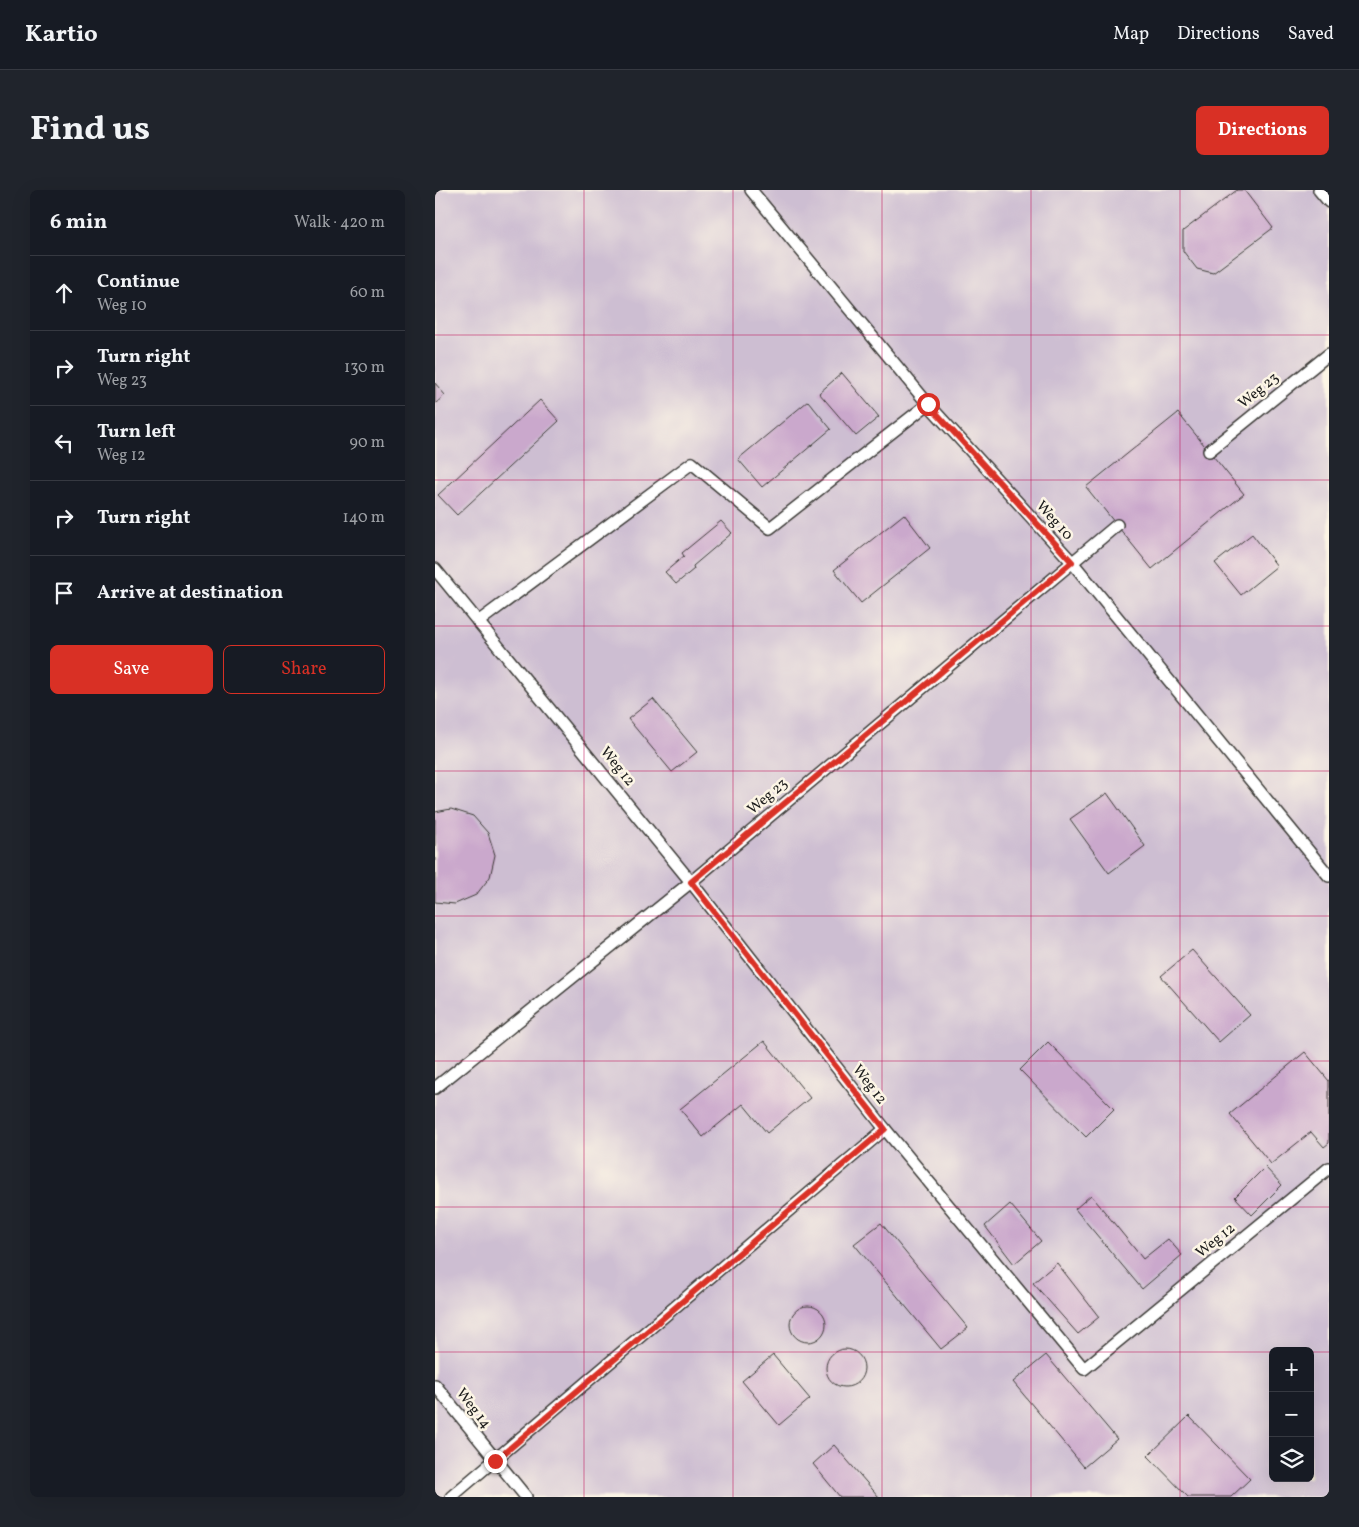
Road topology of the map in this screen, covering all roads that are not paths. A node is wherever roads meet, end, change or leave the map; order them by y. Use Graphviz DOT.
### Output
graph roads {
  1 [pos="751,190"];
  2 [pos="1319,190"];
  3 [pos="1329,202"];
  4 [pos="1329,354"];
  5 [pos="928,404"];
  6 [pos="1209,451"];
  7 [pos="1117,526"];
  8 [pos="1072,562"];
  9 [pos="435,569"];
  10 [pos="478,622"];
  11 [pos="1329,876"];
  12 [pos="691,882"];
  13 [pos="435,1088"];
  14 [pos="885,1129"];
  15 [pos="1329,1168"];
  16 [pos="435,1384"];
  17 [pos="495,1461"];
  18 [pos="451,1497"];
  19 [pos="526,1497"];
  1 -- 5 [label="lane, Weg 10"];
  2 -- 3 [label="lane"];
  4 -- 6 [label="lane, Weg 23"];
  5 -- 8 [label="lane, Weg 10"];
  5 -- 10 [label="lane"];
  7 -- 8 [label="lane, Weg 23"];
  8 -- 11 [label="lane, Weg 10"];
  8 -- 12 [label="lane, Weg 23"];
  9 -- 10 [label="lane, Weg 12"];
  10 -- 12 [label="lane, Weg 12"];
  12 -- 13 [label="lane, Weg 23"];
  12 -- 14 [label="lane, Weg 12"];
  14 -- 15 [label="lane, Weg 12"];
  14 -- 17 [label="lane"];
  16 -- 17 [label="lane, Weg 14"];
  17 -- 18 [label="lane"];
  17 -- 19 [label="lane, Weg 14"];
}
